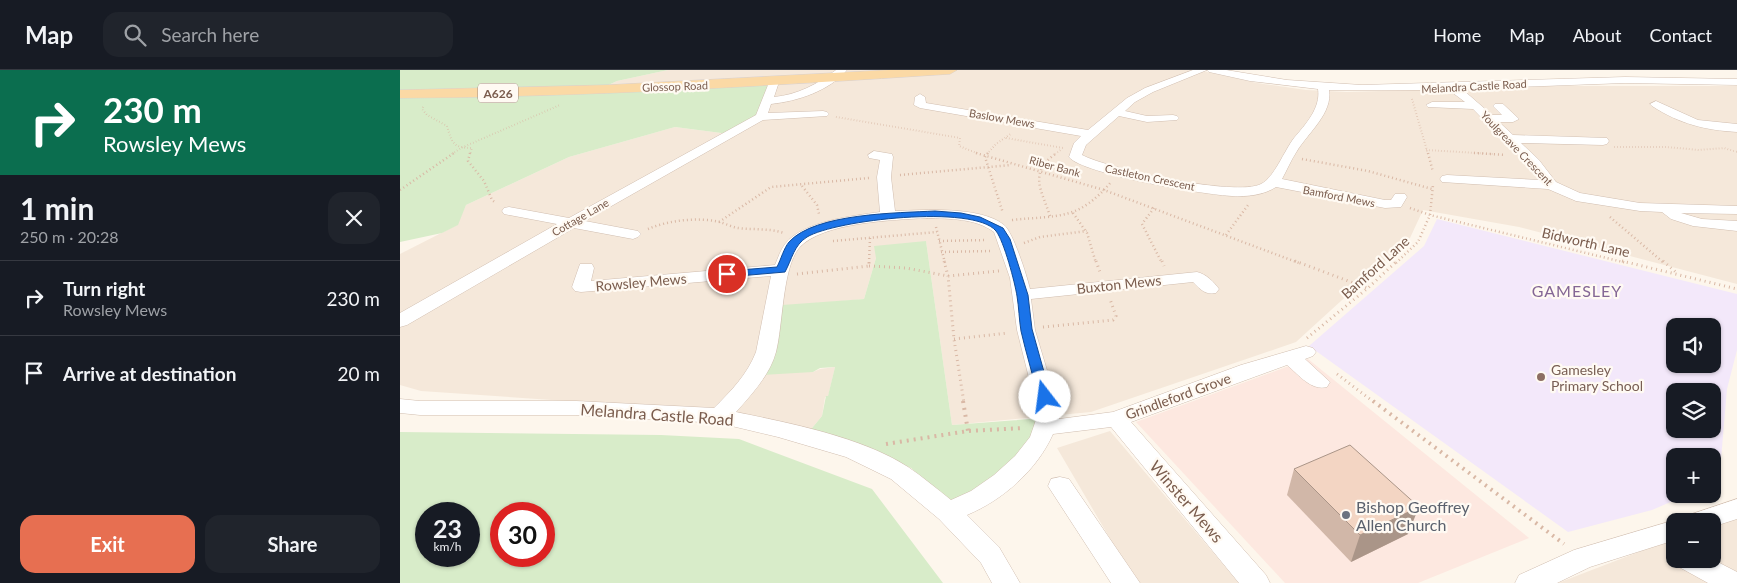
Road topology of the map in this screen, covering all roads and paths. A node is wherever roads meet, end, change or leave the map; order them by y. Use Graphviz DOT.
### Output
graph roads {
  1 [pos="950,70"];
  2 [pos="1202,70"];
  3 [pos="1212,70"];
  4 [pos="838,74"];
  5 [pos="1717,81"];
  6 [pos="774,82"];
  7 [pos="1737,82"];
  8 [pos="1452,87"];
  9 [pos="1323,88"];
  10 [pos="1409,89"];
  11 [pos="1737,91"];
  12 [pos="400,94"];
  13 [pos="438,94"];
  14 [pos="920,97"];
  15 [pos="768,101"];
  16 [pos="958,102"];
  17 [pos="798,103"];
  18 [pos="1656,104"];
  19 [pos="560,105"];
  20 [pos="1432,105"];
  21 [pos="1475,106"];
  22 [pos="1499,106"];
  23 [pos="947,109"];
  24 [pos="1117,112"];
  25 [pos="823,114"];
  26 [pos="768,117"];
  27 [pos="1173,118"];
  28 [pos="1488,118"];
  29 [pos="1026,123"];
  30 [pos="1737,128"];
  31 [pos="1091,134"];
  32 [pos="1006,138"];
  33 [pos="1510,138"];
  34 [pos="1603,141"];
  35 [pos="461,148"];
  36 [pos="1070,149"];
  37 [pos="1426,150"];
  38 [pos="1737,152"];
  39 [pos="874,155"];
  40 [pos="985,157"];
  41 [pos="1287,157"];
  42 [pos="1528,157"];
  43 [pos="1014,165"];
  44 [pos="987,168"];
  45 [pos="1038,170"];
  46 [pos="1119,172"];
  47 [pos="884,177"];
  48 [pos="1447,179"];
  49 [pos="1274,182"];
  50 [pos="1550,185"];
  51 [pos="802,186"];
  52 [pos="1261,189"];
  53 [pos="1432,189"];
  54 [pos="400,190"];
  55 [pos="1104,190"];
  56 [pos="1398,200"];
  57 [pos="1592,200"];
  58 [pos="1154,208"];
  59 [pos="1663,208"];
  60 [pos="1737,210"];
  61 [pos="509,212"];
  62 [pos="1430,215"];
  63 [pos="888,216"];
  64 [pos="1050,216"];
  65 [pos="570,222"];
  66 [pos="719,222"];
  67 [pos="936,223"];
  68 [pos="1737,226"];
  69 [pos="1087,231"];
  70 [pos="633,234"];
  71 [pos="825,234"];
  72 [pos="1226,235"];
  73 [pos="870,238"];
  74 [pos="799,240"];
  75 [pos="939,241"];
  76 [pos="1008,246"];
  77 [pos="941,252"];
  78 [pos="869,266"];
  79 [pos="586,268"];
  80 [pos="1016,270"];
  81 [pos="781,273"];
  82 [pos="1678,275"];
  83 [pos="948,276"];
  84 [pos="1171,279"];
  85 [pos="1368,288"];
  86 [pos="1210,289"];
  87 [pos="1737,289"];
  88 [pos="1022,295"];
  89 [pos="400,321"];
  90 [pos="1298,354"];
  91 [pos="1320,382"];
  92 [pos="400,406"];
  93 [pos="719,416"];
  94 [pos="1116,419"];
  95 [pos="1047,427"];
  96 [pos="968,431"];
  97 [pos="854,451"];
  98 [pos="1060,486"];
  99 [pos="1737,509"];
  100 [pos="948,512"];
  101 [pos="1721,514"];
  102 [pos="1666,533"];
  103 [pos="1583,558"];
  104 [pos="1705,568"];
  105 [pos="1006,583"];
  106 [pos="1126,583"];
  107 [pos="1256,583"];
  108 [pos="1529,583"];
  109 [pos="1733,583"];
  1 -- 4 [label="main road, Glossop Road / A626"];
  2 -- 24 [label="street"];
  3 -- 9 [label="street, Melandra Castle Road"];
  4 -- 6 [label="main road, Glossop Road / A626"];
  4 -- 15 [label="street"];
  5 -- 7 [label="street, Melandra Castle Road"];
  5 -- 8 [label="street, Melandra Castle Road"];
  5 -- 11 [label="street"];
  6 -- 13 [label="main road, Glossop Road / A626"];
  6 -- 15 [label="street"];
  8 -- 10 [label="street, Melandra Castle Road"];
  8 -- 21 [label="street, Youlgreave Crescent"];
  9 -- 10 [label="street, Melandra Castle Road"];
  9 -- 41 [label="street"];
  10 -- 37 [label="path, Bamford Lane"];
  12 -- 13 [label="main road, Glossop Road / A626"];
  13 -- 35 [label="path"];
  14 -- 23 [label="street, Baslow Mews"];
  15 -- 26 [label="street"];
  16 -- 23 [label="street"];
  17 -- 26 [label="street, Cottage Lane"];
  18 -- 30 [label="street"];
  19 -- 35 [label="path"];
  20 -- 21 [label="street"];
  21 -- 28 [label="street, Youlgreave Crescent"];
  22 -- 28 [label="street"];
  23 -- 29 [label="street, Baslow Mews"];
  24 -- 27 [label="street"];
  24 -- 31 [label="street"];
  25 -- 26 [label="street, Cottage Lane"];
  25 -- 40 [label="path, Riber Bank"];
  26 -- 65 [label="street, Cottage Lane"];
  28 -- 33 [label="street, Youlgreave Crescent"];
  29 -- 31 [label="street, Baslow Mews"];
  29 -- 32 [label="path"];
  31 -- 36 [label="street"];
  32 -- 36 [label="path"];
  32 -- 40 [label="path"];
  33 -- 34 [label="street"];
  33 -- 42 [label="street, Youlgreave Crescent"];
  34 -- 38 [label="path"];
  35 -- 54 [label="path"];
  35 -- 61 [label="path"];
  36 -- 45 [label="path"];
  36 -- 46 [label="street, Castleton Crescent"];
  37 -- 42 [label="path"];
  37 -- 53 [label="path, Bamford Lane"];
  39 -- 47 [label="street"];
  40 -- 43 [label="path, Riber Bank"];
  40 -- 44 [label="path"];
  41 -- 49 [label="street"];
  41 -- 53 [label="path"];
  42 -- 50 [label="street, Youlgreave Crescent"];
  43 -- 44 [label="path"];
  43 -- 45 [label="path, Riber Bank"];
  44 -- 47 [label="path"];
  44 -- 64 [label="path"];
  45 -- 55 [label="path, Riber Bank"];
  45 -- 64 [label="path"];
  46 -- 52 [label="street, Castleton Crescent"];
  46 -- 55 [label="path"];
  47 -- 51 [label="path"];
  47 -- 63 [label="street"];
  48 -- 50 [label="street"];
  49 -- 52 [label="street, Castleton Crescent"];
  49 -- 56 [label="street, Bamford Mews"];
  50 -- 57 [label="street, Youlgreave Crescent"];
  51 -- 66 [label="path"];
  51 -- 71 [label="path"];
  52 -- 72 [label="path"];
  53 -- 62 [label="path, Bamford Lane"];
  55 -- 58 [label="path, Riber Bank"];
  55 -- 64 [label="path"];
  56 -- 62 [label="path, Bidworth Lane"];
  57 -- 59 [label="street, Youlgreave Crescent"];
  57 -- 82 [label="path"];
  58 -- 72 [label="path, Riber Bank"];
  58 -- 84 [label="path"];
  59 -- 60 [label="street, Youlgreave Crescent"];
  59 -- 68 [label="street"];
  61 -- 65 [label="street"];
  62 -- 82 [label="path, Bidworth Lane"];
  62 -- 85 [label="path, Bamford Lane"];
  63 -- 67 [label="street"];
  63 -- 71 [label="street"];
  65 -- 70 [label="street"];
  65 -- 89 [label="street, Cottage Lane"];
  66 -- 70 [label="path"];
  66 -- 74 [label="path"];
  67 -- 73 [label="path"];
  67 -- 75 [label="path"];
  67 -- 76 [label="street"];
  69 -- 76 [label="path"];
  71 -- 73 [label="path"];
  71 -- 74 [label="street"];
  72 -- 85 [label="path, Riber Bank"];
  73 -- 78 [label="path"];
  74 -- 81 [label="street"];
  75 -- 76 [label="path"];
  75 -- 77 [label="path"];
  76 -- 77 [label="path"];
  76 -- 80 [label="street"];
  77 -- 83 [label="path"];
  78 -- 81 [label="path"];
  78 -- 83 [label="path"];
  79 -- 81 [label="street, Rowsley Mews"];
  80 -- 83 [label="path"];
  80 -- 88 [label="street"];
  81 -- 93 [label="street"];
  82 -- 87 [label="path, Bidworth Lane"];
  83 -- 96 [label="path"];
  84 -- 86 [label="street, Buxton Mews"];
  84 -- 88 [label="street, Buxton Mews"];
  85 -- 90 [label="path, Bamford Lane"];
  88 -- 95 [label="street"];
  90 -- 91 [label="street"];
  90 -- 94 [label="street, Grindleford Grove"];
  90 -- 103 [label="path"];
  92 -- 93 [label="street, Melandra Castle Road"];
  93 -- 97 [label="street, Melandra Castle Road"];
  94 -- 95 [label="street, Grindleford Grove"];
  94 -- 107 [label="street, Winster Mews"];
  95 -- 96 [label="path"];
  95 -- 100 [label="street"];
  96 -- 97 [label="path"];
  97 -- 100 [label="street, Melandra Castle Road"];
  98 -- 106 [label="street"];
  99 -- 101 [label="street"];
  100 -- 105 [label="street, Melandra Castle Road"];
  102 -- 103 [label="street"];
  103 -- 108 [label="street"];
  104 -- 109 [label="street"];
}
